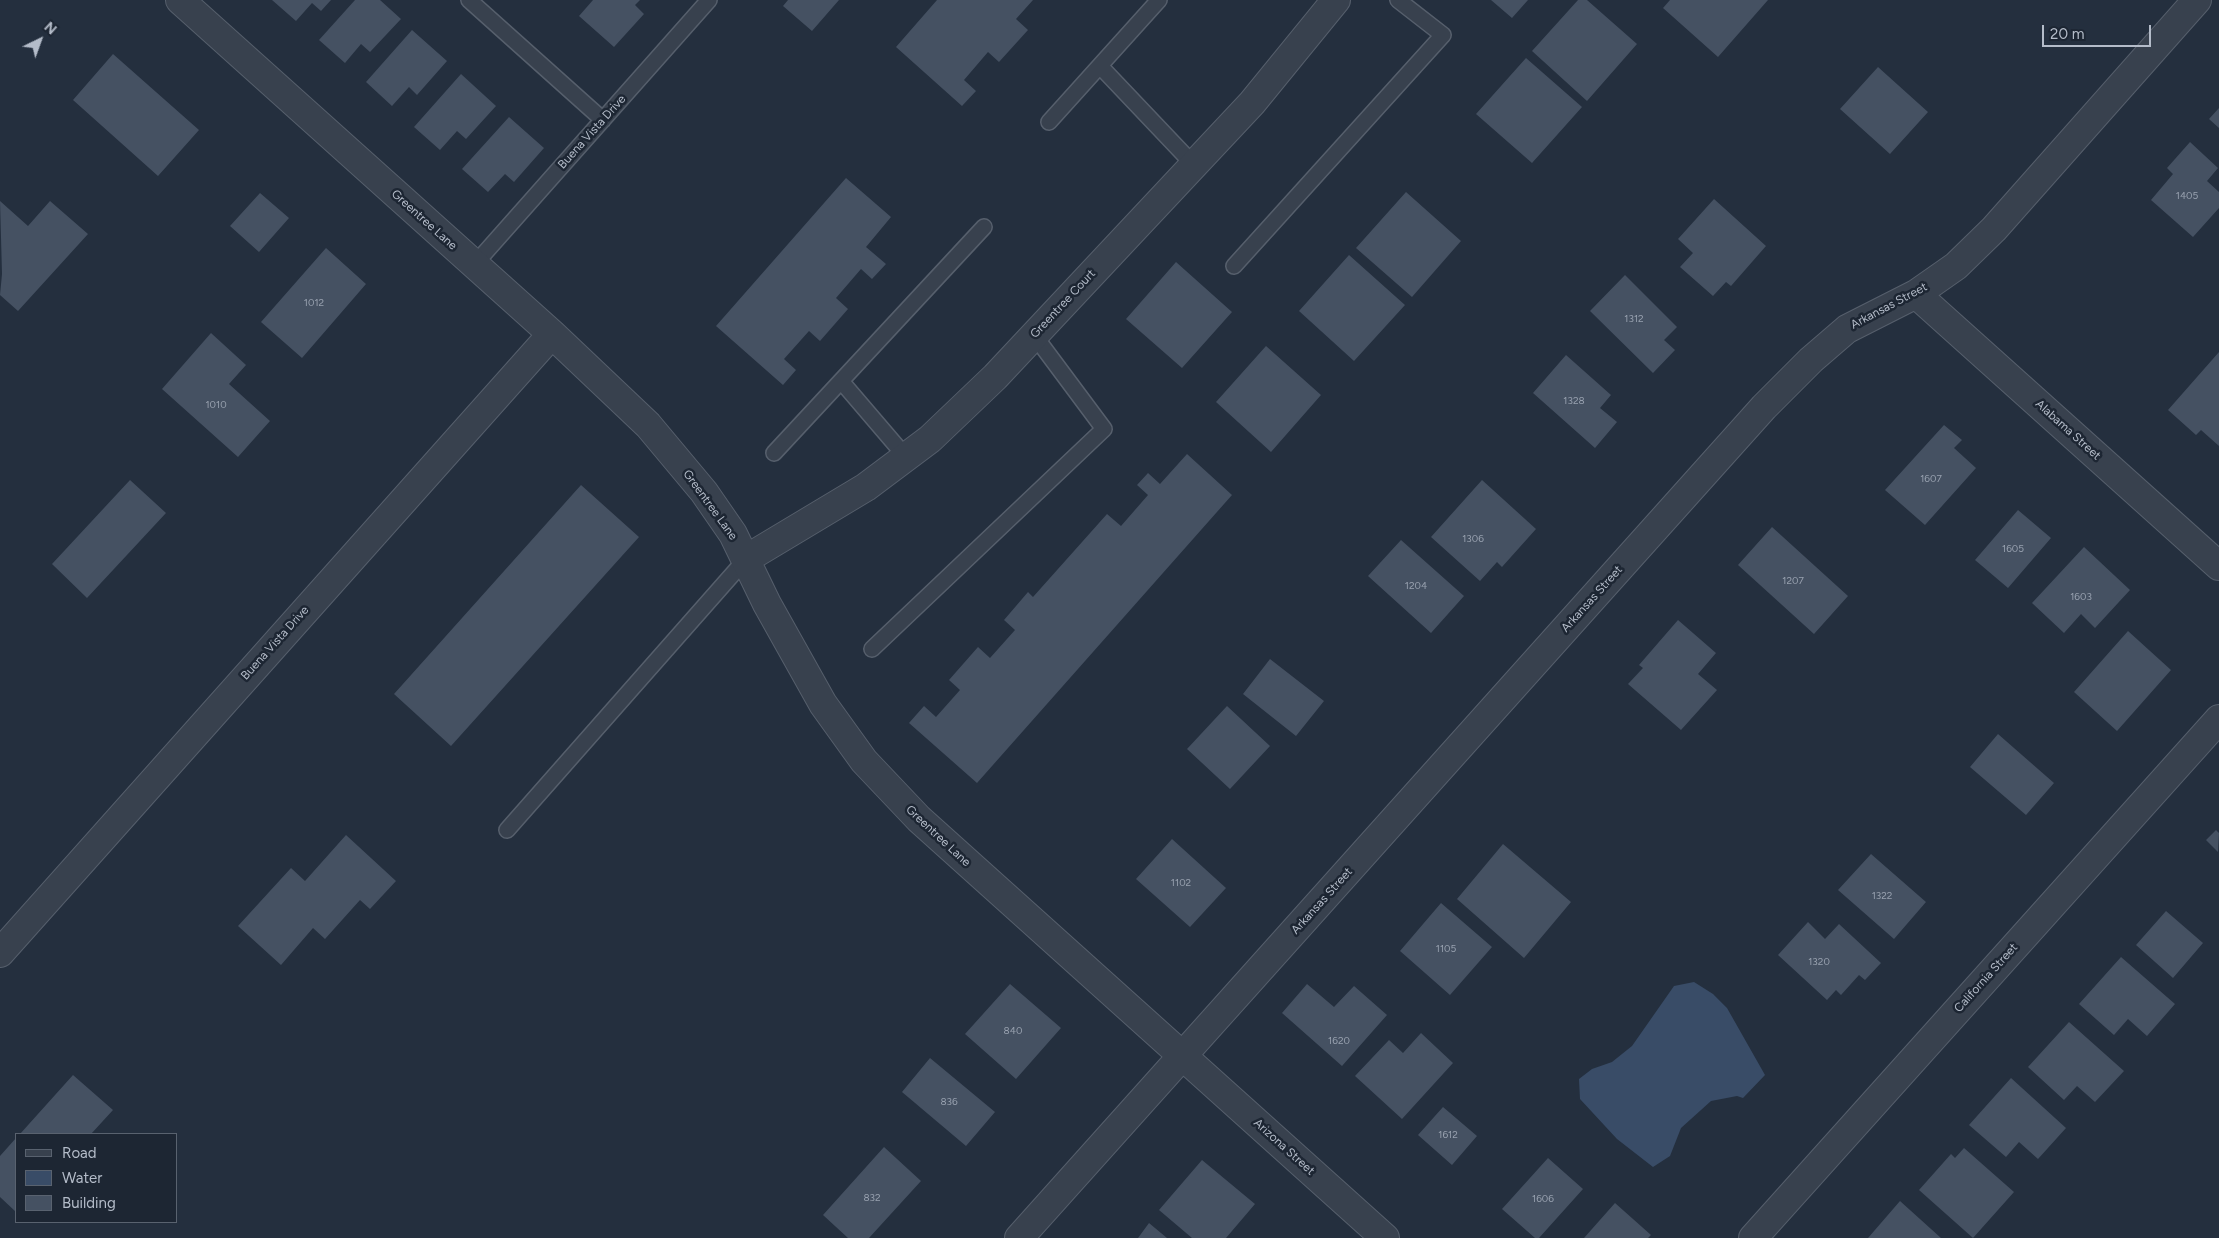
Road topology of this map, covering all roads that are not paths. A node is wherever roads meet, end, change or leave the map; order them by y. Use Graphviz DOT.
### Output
graph roads {
  1 [pos="180,0"];
  2 [pos="469,0"];
  3 [pos="709,0"];
  4 [pos="1159,0"];
  5 [pos="1336,0"];
  6 [pos="1398,0"];
  7 [pos="2197,0"];
  8 [pos="1100,66"];
  9 [pos="603,120"];
  10 [pos="1049,122"];
  11 [pos="1194,165"];
  12 [pos="984,227"];
  13 [pos="474,264"];
  14 [pos="1234,266"];
  15 [pos="1916,294"];
  16 [pos="552,334"];
  17 [pos="1034,335"];
  18 [pos="841,381"];
  19 [pos="774,453"];
  20 [pos="906,457"];
  21 [pos="746,559"];
  22 [pos="2219,566"];
  23 [pos="872,649"];
  24 [pos="2219,719"];
  25 [pos="507,830"];
  26 [pos="0,953"];
  27 [pos="1182,1056"];
  28 [pos="1019,1238"];
  29 [pos="1385,1238"];
  30 [pos="1753,1238"];
  1 -- 13 [label="street, Greentree Lane"];
  2 -- 9 [label="lane"];
  3 -- 9 [label="lane, Buena Vista Drive"];
  4 -- 8 [label="lane"];
  5 -- 11 [label="street, Greentree Court"];
  6 -- 14 [label="lane"];
  7 -- 15 [label="street, Arkansas Street"];
  8 -- 10 [label="lane"];
  8 -- 11 [label="lane"];
  9 -- 13 [label="lane, Buena Vista Drive"];
  11 -- 17 [label="street, Greentree Court"];
  12 -- 18 [label="lane"];
  13 -- 16 [label="street, Greentree Lane"];
  15 -- 22 [label="street, Alabama Street"];
  15 -- 27 [label="street, Arkansas Street"];
  16 -- 21 [label="street, Greentree Lane"];
  16 -- 26 [label="street, Buena Vista Drive"];
  17 -- 20 [label="street, Greentree Court"];
  17 -- 23 [label="lane"];
  18 -- 19 [label="lane"];
  18 -- 20 [label="lane"];
  20 -- 21 [label="street, Greentree Court"];
  21 -- 25 [label="lane"];
  21 -- 27 [label="street, Greentree Lane"];
  24 -- 30 [label="street, California Street"];
  27 -- 28 [label="street, Arkansas Street"];
  27 -- 29 [label="street, Arizona Street"];
}
